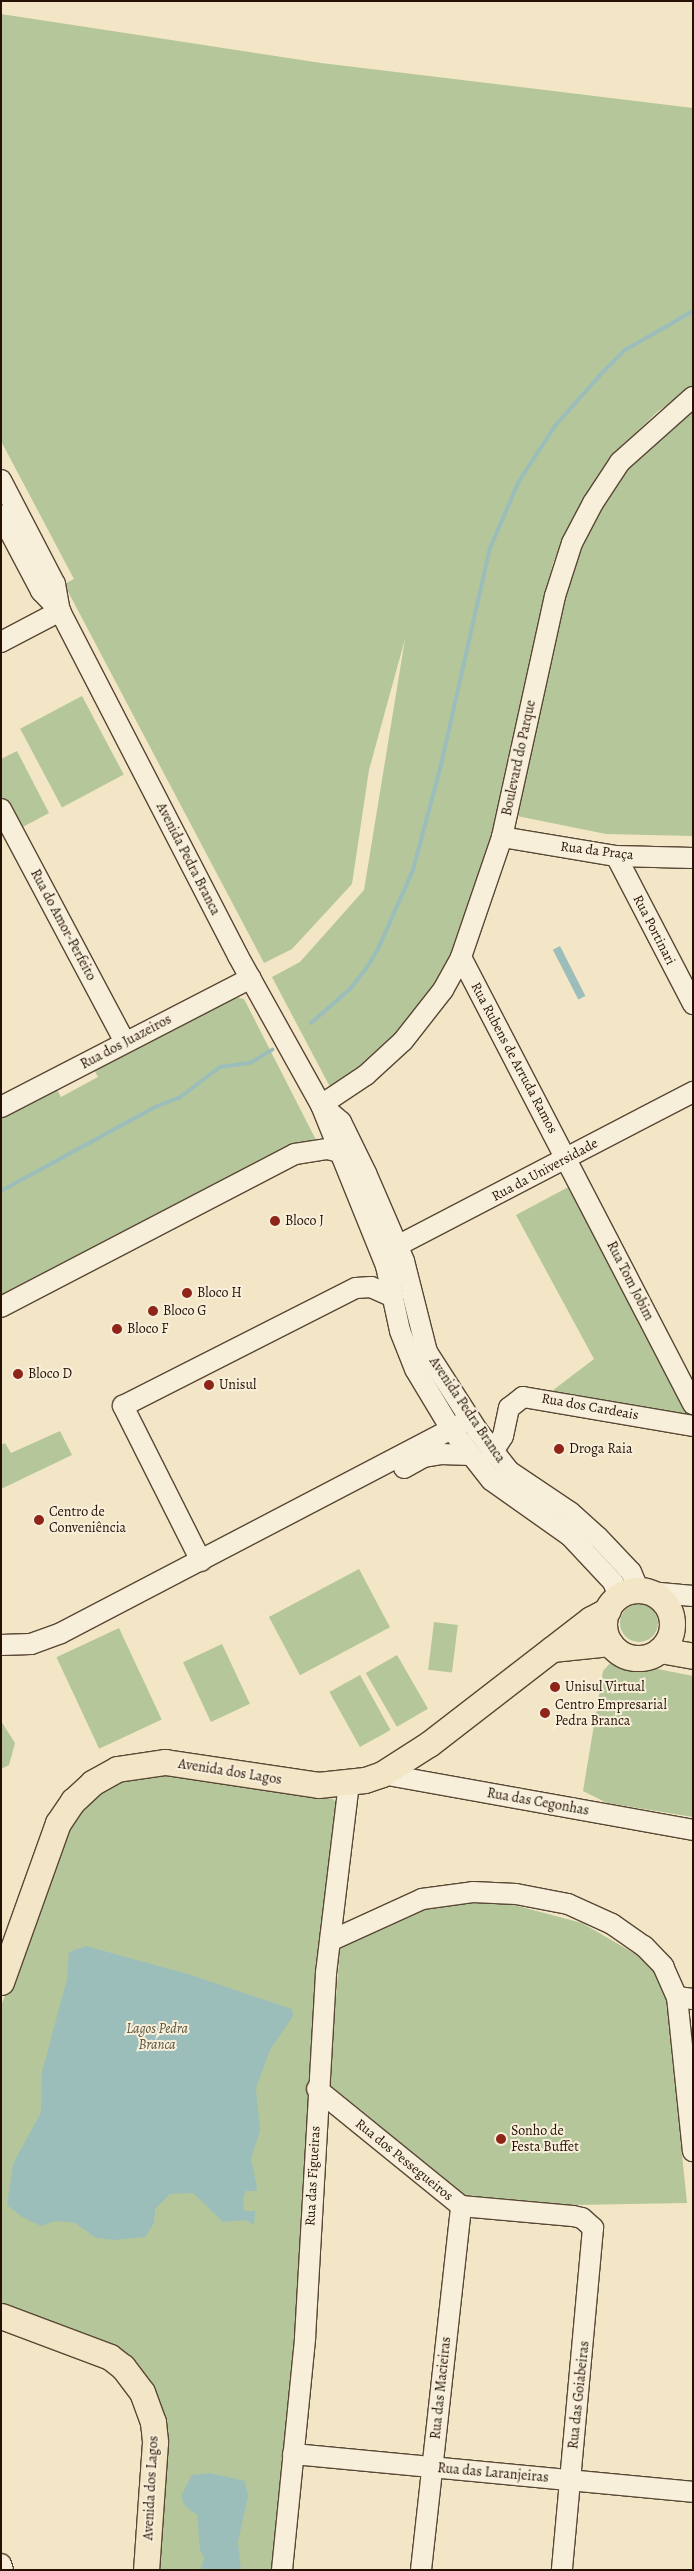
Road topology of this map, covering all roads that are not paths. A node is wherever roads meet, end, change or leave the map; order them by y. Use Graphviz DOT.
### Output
graph roads {
  1 [pos="693,397"];
  2 [pos="1,480"];
  3 [pos="1,515"];
  4 [pos="60,611"];
  5 [pos="1,642"];
  6 [pos="1,808"];
  7 [pos="502,837"];
  8 [pos="616,856"];
  9 [pos="693,858"];
  10 [pos="461,957"];
  11 [pos="252,978"];
  12 [pos="693,1004"];
  13 [pos="125,1042"];
  14 [pos="693,1092"];
  15 [pos="321,1105"];
  16 [pos="1,1107"];
  17 [pos="309,1151"];
  18 [pos="339,1152"];
  19 [pos="567,1158"];
  20 [pos="398,1246"];
  21 [pos="393,1297"];
  22 [pos="1,1307"];
  23 [pos="693,1404"];
  24 [pos="470,1420"];
  25 [pos="693,1426"];
  26 [pos="451,1429"];
  27 [pos="492,1453"];
  28 [pos="471,1455"];
  29 [pos="201,1561"];
  30 [pos="693,1596"];
  31 [pos="629,1597"];
  32 [pos="681,1619"];
  33 [pos="610,1643"];
  34 [pos="1,1645"];
  35 [pos="552,1649"];
  36 [pos="660,1650"];
  37 [pos="1,1656"];
  38 [pos="693,1656"];
  39 [pos="382,1774"];
  40 [pos="348,1783"];
  41 [pos="693,1830"];
  42 [pos="330,1941"];
  43 [pos="1,1982"];
  44 [pos="685,1998"];
  45 [pos="317,2089"];
  46 [pos="693,2151"];
  47 [pos="461,2206"];
  48 [pos="588,2222"];
  49 [pos="1,2316"];
  50 [pos="293,2454"];
  51 [pos="433,2467"];
  52 [pos="570,2480"];
  53 [pos="693,2492"];
  54 [pos="1,2564"];
  55 [pos="3,2570"];
  56 [pos="146,2570"];
  57 [pos="282,2570"];
  58 [pos="421,2570"];
  59 [pos="562,2570"];
  1 -- 7 [label="street, Boulevard do Parque"];
  2 -- 4 [label="street, Avenida Pedra Branca"];
  3 -- 4 [label="street, Avenida Pedra Branca"];
  4 -- 5 [label="street"];
  4 -- 11 [label="street, Avenida Pedra Branca"];
  6 -- 13 [label="street, Rua do Amor-Perfeito"];
  7 -- 8 [label="street, Rua da Praça"];
  7 -- 10 [label="street, Boulevard do Parque"];
  8 -- 9 [label="street, Rua da Praça"];
  8 -- 12 [label="street, Rua Portinari"];
  10 -- 15 [label="street, Boulevard do Parque"];
  10 -- 19 [label="street, Rua Rubens de Arruda Ramos"];
  11 -- 13 [label="street, Rua dos Juazeiros"];
  11 -- 15 [label="street, Avenida Pedra Branca"];
  13 -- 16 [label="street, Rua dos Juazeiros"];
  14 -- 19 [label="street, Rua da Universidade"];
  15 -- 17 [label="street"];
  15 -- 18 [label="street, Avenida Pedra Branca"];
  15 -- 20 [label="street, Avenida Pedra Branca"];
  17 -- 18 [label="street"];
  17 -- 22 [label="street"];
  18 -- 21 [label="street, Avenida Pedra Branca"];
  19 -- 20 [label="street, Rua da Universidade"];
  19 -- 23 [label="street, Rua Tom Jobim"];
  20 -- 24 [label="street, Avenida Pedra Branca"];
  21 -- 26 [label="street, Avenida Pedra Branca"];
  21 -- 29 [label="street"];
  24 -- 26 [label="street"];
  24 -- 27 [label="street, Avenida Pedra Branca"];
  25 -- 27 [label="street, Rua dos Cardeais"];
  26 -- 28 [label="street, Avenida Pedra Branca"];
  26 -- 29 [label="street"];
  27 -- 31 [label="street, Avenida Pedra Branca"];
  28 -- 31 [label="street, Avenida Pedra Branca"];
  28 -- 37 [label="street"];
  29 -- 34 [label="street"];
  30 -- 31 [label="street"];
  31 -- 32 [label="main road"];
  31 -- 33 [label="main road"];
  31 -- 35 [label="main road, Avenida dos Lagos"];
  32 -- 36 [label="main road"];
  33 -- 35 [label="main road"];
  33 -- 36 [label="main road"];
  35 -- 39 [label="main road, Avenida dos Lagos"];
  36 -- 38 [label="main road"];
  39 -- 40 [label="main road, Avenida dos Lagos"];
  39 -- 41 [label="street, Rua das Cegonhas"];
  40 -- 42 [label="street, Rua das Figueiras"];
  40 -- 43 [label="main road, Avenida dos Lagos"];
  42 -- 44 [label="street"];
  42 -- 45 [label="street, Rua das Figueiras"];
  44 -- 46 [label="street"];
  45 -- 47 [label="street, Rua dos Pessegueiros"];
  45 -- 50 [label="street, Rua das Figueiras"];
  47 -- 48 [label="street, Rua dos Pessegueiros"];
  47 -- 51 [label="street, Rua das Macieiras"];
  48 -- 52 [label="street, Rua das Goiabeiras"];
  49 -- 56 [label="main road, Avenida dos Lagos"];
  50 -- 51 [label="street, Rua das Laranjeiras"];
  50 -- 57 [label="street, Rua das Figueiras"];
  51 -- 52 [label="street, Rua das Laranjeiras"];
  51 -- 58 [label="street, Rua das Macieiras"];
  52 -- 53 [label="street, Rua das Laranjeiras"];
  52 -- 59 [label="street, Rua das Goiabeiras"];
  54 -- 55 [label="street"];
}
